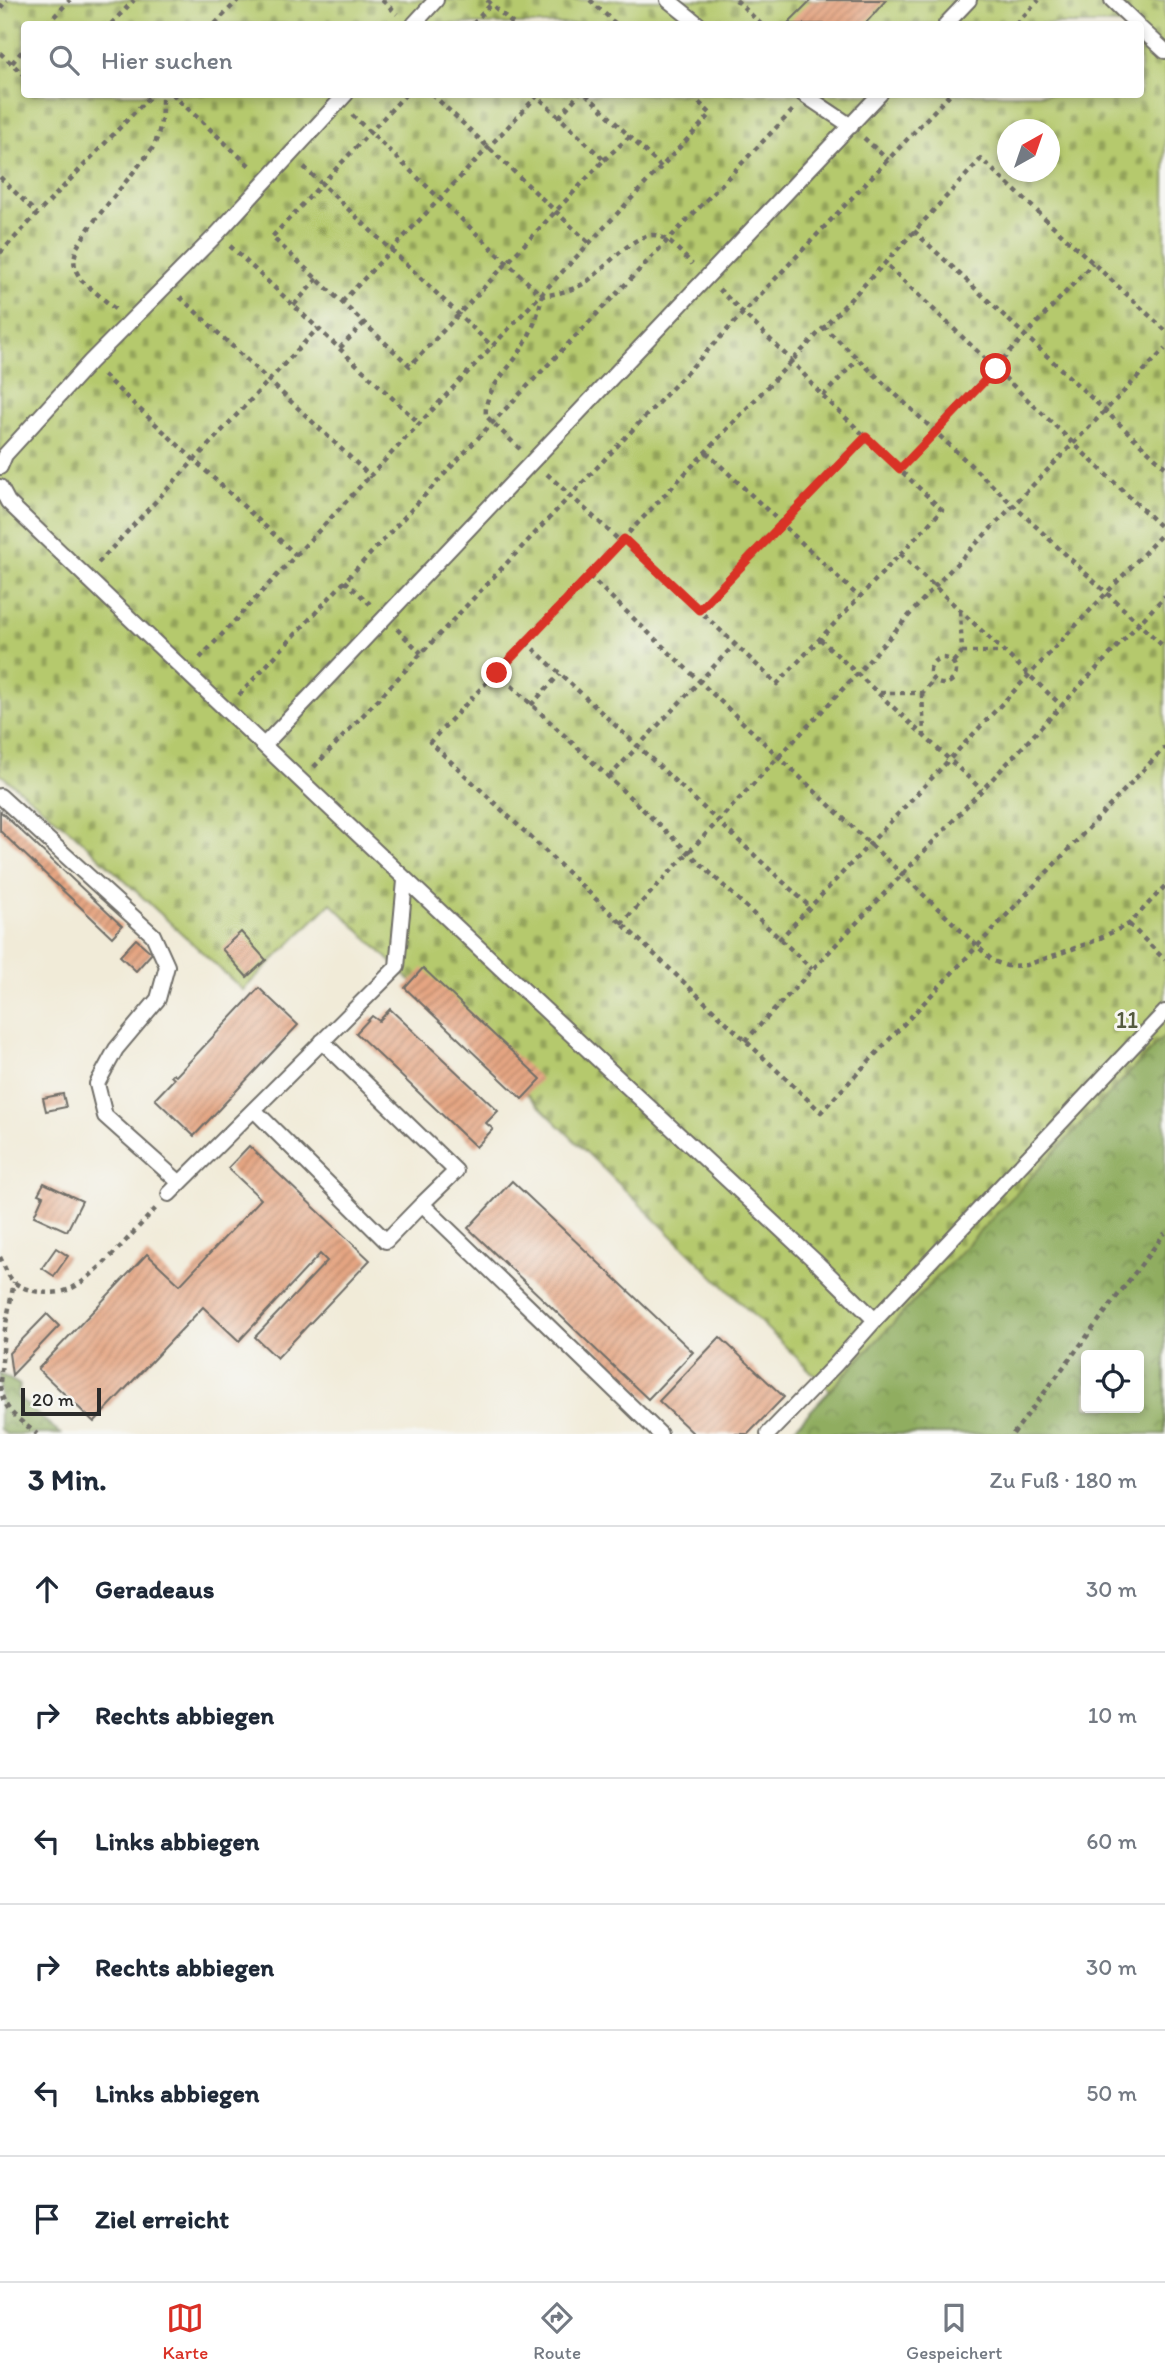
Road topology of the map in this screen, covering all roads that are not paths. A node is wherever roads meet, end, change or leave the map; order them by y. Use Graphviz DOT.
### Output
graph roads {
  1 [pos="436,0"];
  2 [pos="668,0"];
  3 [pos="970,0"];
  4 [pos="1112,0"];
  5 [pos="417,21"];
  6 [pos="694,21"];
  7 [pos="949,21"];
  8 [pos="1134,21"];
  9 [pos="1144,31"];
  10 [pos="1165,51"];
  11 [pos="809,98"];
  12 [pos="876,98"];
  13 [pos="342,99"];
  14 [pos="851,125"];
  15 [pos="0,467"];
  16 [pos="0,487"];
  17 [pos="265,744"];
  18 [pos="0,796"];
  19 [pos="405,881"];
  20 [pos="1165,1012"];
  21 [pos="322,1041"];
  22 [pos="254,1110"];
  23 [pos="422,1204"];
  24 [pos="875,1320"];
  25 [pos="660,1434"];
  26 [pos="768,1434"];
  1 -- 5 [label="lane"];
  2 -- 6 [label="lane"];
  3 -- 7 [label="lane"];
  4 -- 8 [label="lane"];
  9 -- 10 [label="lane"];
  11 -- 14 [label="lane"];
  12 -- 14 [label="lane"];
  13 -- 15 [label="lane"];
  14 -- 17 [label="lane"];
  16 -- 17 [label="lane"];
  17 -- 19 [label="lane"];
  18 -- 22 [label="lane"];
  19 -- 21 [label="lane"];
  19 -- 24 [label="lane"];
  20 -- 24 [label="lane"];
  21 -- 22 [label="lane"];
  21 -- 23 [label="lane"];
  22 -- 23 [label="lane"];
  23 -- 25 [label="lane"];
  24 -- 26 [label="lane"];
}
